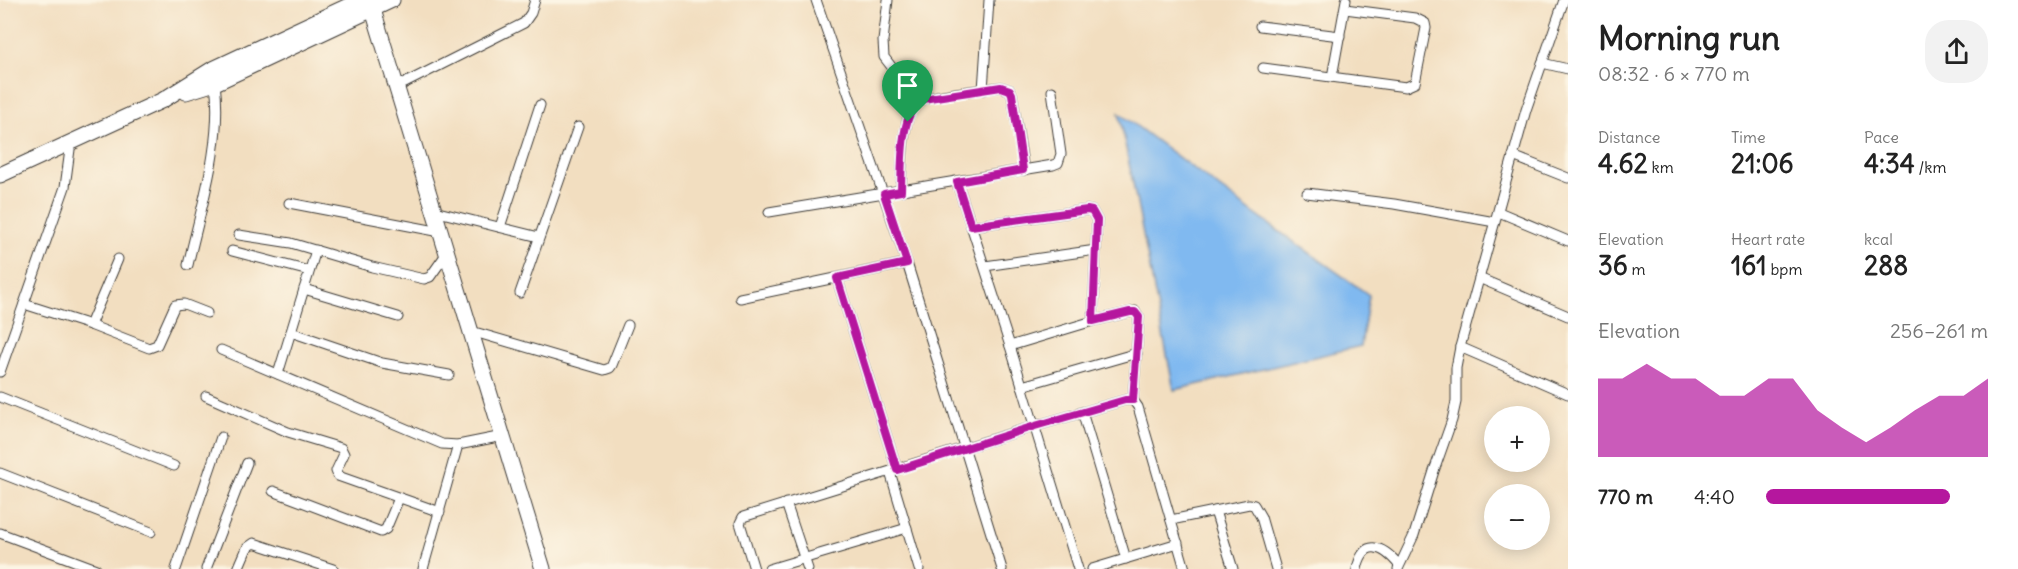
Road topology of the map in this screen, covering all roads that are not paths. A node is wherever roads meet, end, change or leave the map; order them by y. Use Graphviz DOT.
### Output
graph roads {
  1 [pos="392,0"];
  2 [pos="535,0"];
  3 [pos="816,0"];
  4 [pos="888,0"];
  5 [pos="989,0"];
  6 [pos="1564,0"];
  7 [pos="368,3"];
  8 [pos="1345,4"];
  9 [pos="1260,26"];
  10 [pos="1340,36"];
  11 [pos="1542,63"];
  12 [pos="1263,68"];
  13 [pos="1568,69"];
  14 [pos="1332,77"];
  15 [pos="215,83"];
  16 [pos="397,87"];
  17 [pos="983,90"];
  18 [pos="1052,91"];
  19 [pos="163,100"];
  20 [pos="917,102"];
  21 [pos="540,105"];
  22 [pos="578,127"];
  23 [pos="70,142"];
  24 [pos="1513,156"];
  25 [pos="1023,170"];
  26 [pos="0,175"];
  27 [pos="1568,178"];
  28 [pos="957,182"];
  29 [pos="901,191"];
  30 [pos="1307,193"];
  31 [pos="884,194"];
  32 [pos="289,203"];
  33 [pos="434,211"];
  34 [pos="769,212"];
  35 [pos="1499,212"];
  36 [pos="1496,222"];
  37 [pos="971,226"];
  38 [pos="500,227"];
  39 [pos="441,232"];
  40 [pos="239,234"];
  41 [pos="538,237"];
  42 [pos="1568,241"];
  43 [pos="316,250"];
  44 [pos="1096,250"];
  45 [pos="232,251"];
  46 [pos="447,253"];
  47 [pos="118,259"];
  48 [pos="907,263"];
  49 [pos="188,266"];
  50 [pos="985,266"];
  51 [pos="309,271"];
  52 [pos="837,278"];
  53 [pos="1479,278"];
  54 [pos="304,289"];
  55 [pos="520,293"];
  56 [pos="740,298"];
  57 [pos="24,304"];
  58 [pos="207,313"];
  59 [pos="1568,316"];
  60 [pos="398,317"];
  61 [pos="1093,321"];
  62 [pos="90,325"];
  63 [pos="628,325"];
  64 [pos="291,332"];
  65 [pos="471,332"];
  66 [pos="1010,346"];
  67 [pos="1460,347"];
  68 [pos="221,350"];
  69 [pos="1137,353"];
  70 [pos="0,372"];
  71 [pos="278,374"];
  72 [pos="449,375"];
  73 [pos="1022,386"];
  74 [pos="1568,394"];
  75 [pos="206,396"];
  76 [pos="0,397"];
  77 [pos="1133,400"];
  78 [pos="1082,412"];
  79 [pos="1035,426"];
  80 [pos="503,436"];
  81 [pos="221,437"];
  82 [pos="458,445"];
  83 [pos="965,448"];
  84 [pos="247,464"];
  85 [pos="174,466"];
  86 [pos="893,471"];
  87 [pos="0,473"];
  88 [pos="273,491"];
  89 [pos="399,498"];
  90 [pos="786,503"];
  91 [pos="1215,511"];
  92 [pos="440,512"];
  93 [pos="1171,520"];
  94 [pos="907,528"];
  95 [pos="151,532"];
  96 [pos="0,533"];
  97 [pos="1178,543"];
  98 [pos="804,559"];
  99 [pos="1126,559"];
  100 [pos="1399,567"];
  101 [pos="96,569"];
  102 [pos="176,569"];
  103 [pos="206,569"];
  104 [pos="238,569"];
  105 [pos="333,569"];
  106 [pos="423,569"];
  107 [pos="543,569"];
  108 [pos="754,569"];
  109 [pos="769,569"];
  110 [pos="808,569"];
  111 [pos="920,569"];
  112 [pos="1002,569"];
  113 [pos="1078,569"];
  114 [pos="1092,569"];
  115 [pos="1185,569"];
  116 [pos="1233,569"];
  117 [pos="1276,569"];
  118 [pos="1357,569"];
  1 -- 7 [label="main road"];
  2 -- 16 [label="street"];
  3 -- 31 [label="street"];
  4 -- 20 [label="street"];
  5 -- 17 [label="street"];
  6 -- 11 [label="street"];
  7 -- 15 [label="main road"];
  7 -- 16 [label="main road"];
  7 -- 19 [label="main road"];
  8 -- 10 [label="street"];
  8 -- 14 [label="street"];
  9 -- 10 [label="street"];
  10 -- 14 [label="street"];
  11 -- 13 [label="street"];
  11 -- 24 [label="street"];
  12 -- 14 [label="street"];
  15 -- 19 [label="main road"];
  15 -- 49 [label="street"];
  16 -- 33 [label="main road"];
  17 -- 20 [label="street"];
  17 -- 25 [label="street"];
  18 -- 25 [label="street"];
  19 -- 23 [label="main road"];
  20 -- 29 [label="street"];
  21 -- 38 [label="street"];
  22 -- 41 [label="street"];
  23 -- 26 [label="main road"];
  23 -- 57 [label="street"];
  24 -- 27 [label="street"];
  24 -- 35 [label="street"];
  25 -- 28 [label="street"];
  28 -- 29 [label="street"];
  28 -- 37 [label="street"];
  29 -- 31 [label="street"];
  30 -- 36 [label="street"];
  31 -- 34 [label="street"];
  31 -- 48 [label="street"];
  32 -- 39 [label="street"];
  33 -- 38 [label="street"];
  33 -- 39 [label="main road"];
  35 -- 36 [label="street"];
  35 -- 42 [label="street"];
  36 -- 53 [label="street"];
  37 -- 44 [label="street"];
  37 -- 50 [label="street"];
  38 -- 41 [label="street"];
  39 -- 46 [label="main road"];
  40 -- 43 [label="street"];
  41 -- 55 [label="street"];
  43 -- 46 [label="street"];
  43 -- 51 [label="street"];
  44 -- 50 [label="street"];
  44 -- 61 [label="street"];
  45 -- 51 [label="street"];
  46 -- 65 [label="main road"];
  47 -- 62 [label="street"];
  48 -- 52 [label="street"];
  48 -- 83 [label="street"];
  50 -- 66 [label="street"];
  51 -- 54 [label="street"];
  52 -- 56 [label="street"];
  52 -- 86 [label="street"];
  53 -- 59 [label="street"];
  53 -- 67 [label="street"];
  54 -- 60 [label="street"];
  54 -- 64 [label="street"];
  57 -- 62 [label="street"];
  57 -- 70 [label="street"];
  58 -- 62 [label="street"];
  61 -- 66 [label="street"];
  61 -- 69 [label="street"];
  63 -- 65 [label="street"];
  64 -- 71 [label="street"];
  64 -- 72 [label="street"];
  65 -- 80 [label="main road"];
  66 -- 73 [label="street"];
  67 -- 74 [label="street"];
  67 -- 100 [label="street"];
  68 -- 71 [label="street"];
  69 -- 73 [label="street"];
  69 -- 77 [label="street"];
  71 -- 82 [label="street"];
  73 -- 79 [label="street"];
  75 -- 89 [label="street"];
  76 -- 85 [label="street"];
  77 -- 78 [label="street"];
  77 -- 93 [label="street"];
  78 -- 79 [label="street"];
  78 -- 99 [label="street"];
  79 -- 83 [label="street"];
  79 -- 113 [label="street"];
  80 -- 82 [label="street"];
  80 -- 107 [label="main road"];
  81 -- 102 [label="street"];
  82 -- 92 [label="street"];
  83 -- 86 [label="street"];
  83 -- 112 [label="street"];
  84 -- 103 [label="street"];
  86 -- 90 [label="street"];
  86 -- 94 [label="street"];
  87 -- 95 [label="street"];
  88 -- 89 [label="street"];
  89 -- 92 [label="street"];
  90 -- 98 [label="street"];
  90 -- 108 [label="street"];
  91 -- 93 [label="street"];
  91 -- 116 [label="street"];
  91 -- 117 [label="street"];
  92 -- 106 [label="street"];
  93 -- 97 [label="street"];
  94 -- 98 [label="street"];
  94 -- 111 [label="street"];
  96 -- 101 [label="street"];
  97 -- 99 [label="street"];
  97 -- 115 [label="street"];
  98 -- 109 [label="street"];
  98 -- 110 [label="street"];
  99 -- 114 [label="street"];
  100 -- 118 [label="street"];
  104 -- 105 [label="street"];
}
